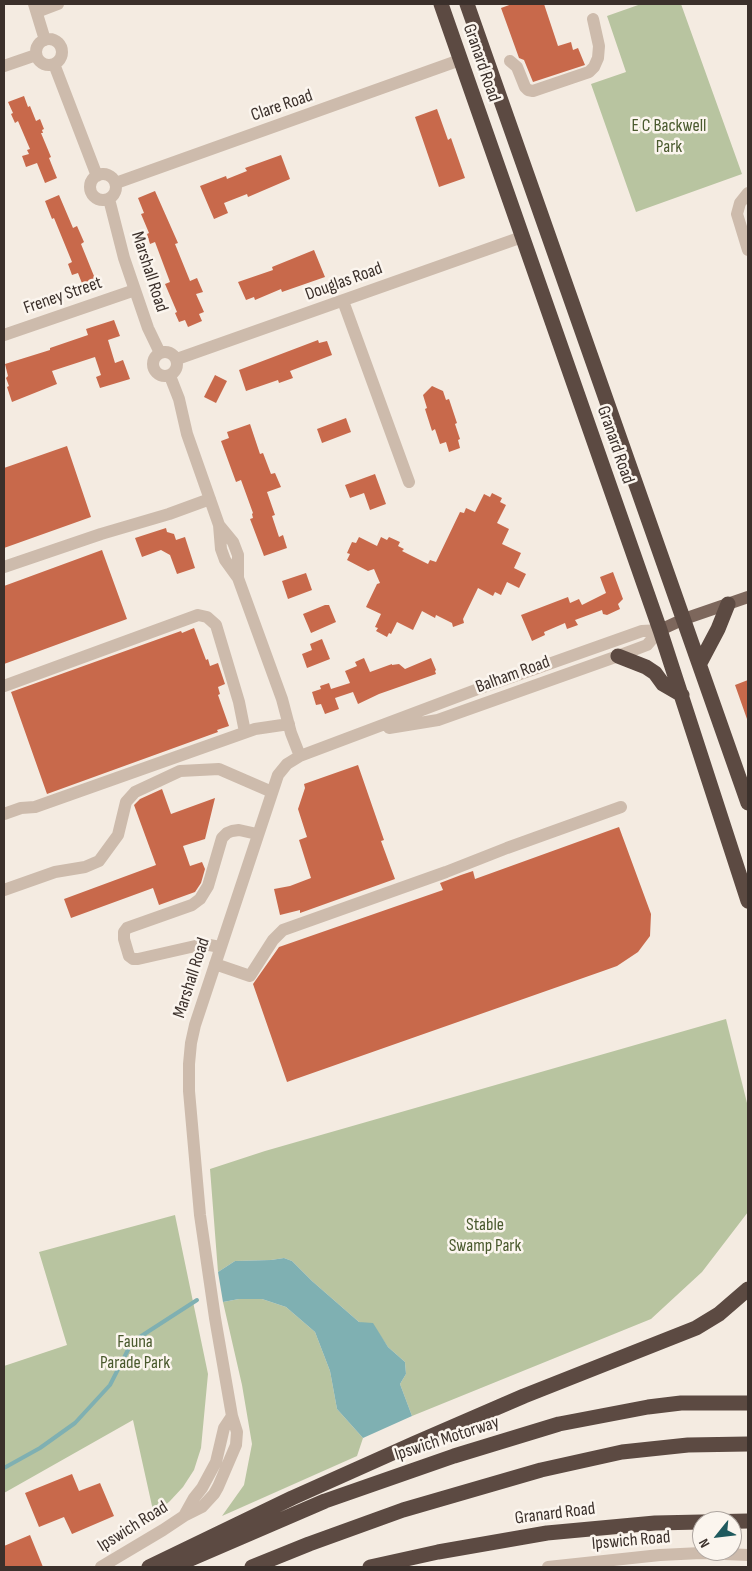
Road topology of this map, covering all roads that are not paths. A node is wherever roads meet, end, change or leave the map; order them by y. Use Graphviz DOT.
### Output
graph roads {
  1 [pos="58,4"];
  2 [pos="441,4"];
  3 [pos="468,4"];
  4 [pos="35,8"];
  5 [pos="593,19"];
  6 [pos="45,40"];
  7 [pos="36,55"];
  8 [pos="460,60"];
  9 [pos="510,61"];
  10 [pos="54,64"];
  11 [pos="4,66"];
  12 [pos="97,176"];
  13 [pos="116,183"];
  14 [pos="744,198"];
  15 [pos="108,199"];
  16 [pos="522,237"];
  17 [pos="748,250"];
  18 [pos="135,290"];
  19 [pos="343,301"];
  20 [pos="4,335"];
  21 [pos="160,353"];
  22 [pos="176,358"];
  23 [pos="170,376"];
  24 [pos="409,482"];
  25 [pos="210,498"];
  26 [pos="4,567"];
  27 [pos="748,597"];
  28 [pos="728,604"];
  29 [pos="684,619"];
  30 [pos="660,630"];
  31 [pos="618,656"];
  32 [pos="700,663"];
  33 [pos="4,686"];
  34 [pos="682,695"];
  35 [pos="288,724"];
  36 [pos="369,731"];
  37 [pos="245,732"];
  38 [pos="300,756"];
  39 [pos="272,792"];
  40 [pos="748,803"];
  41 [pos="621,807"];
  42 [pos="4,814"];
  43 [pos="258,834"];
  44 [pos="4,890"];
  45 [pos="748,901"];
  46 [pos="220,947"];
  47 [pos="215,964"];
  48 [pos="748,1289"];
  49 [pos="748,1403"];
  50 [pos="748,1444"];
  51 [pos="184,1516"];
  52 [pos="748,1521"];
  53 [pos="748,1555"];
  54 [pos="101,1567"];
  55 [pos="149,1567"];
  56 [pos="172,1567"];
  57 [pos="252,1567"];
  58 [pos="370,1567"];
  59 [pos="548,1567"];
  1 -- 4 [label="street"];
  2 -- 8 [label="highway, Granard Road"];
  3 -- 29 [label="highway, Granard Road"];
  4 -- 6 [label="street"];
  5 -- 9 [label="street"];
  6 -- 7 [label="street"];
  6 -- 10 [label="street"];
  7 -- 10 [label="street"];
  7 -- 11 [label="street"];
  8 -- 13 [label="street, Clare Road"];
  8 -- 16 [label="highway, Granard Road"];
  10 -- 12 [label="street"];
  12 -- 13 [label="street"];
  12 -- 15 [label="street"];
  13 -- 15 [label="street"];
  14 -- 17 [label="street"];
  15 -- 18 [label="street, Marshall Road"];
  16 -- 19 [label="street, Douglas Road"];
  16 -- 30 [label="highway, Granard Road"];
  18 -- 20 [label="street, Freney Street"];
  18 -- 21 [label="street, Marshall Road"];
  19 -- 22 [label="street, Douglas Road"];
  19 -- 24 [label="street"];
  21 -- 22 [label="street"];
  21 -- 23 [label="street"];
  22 -- 23 [label="street"];
  23 -- 25 [label="street"];
  25 -- 26 [label="street"];
  25 -- 35 [label="street"];
  27 -- 28 [label="main road, Balham Road"];
  28 -- 29 [label="main road, Balham Road"];
  28 -- 32 [label="highway"];
  29 -- 30 [label="main road, Balham Road"];
  29 -- 32 [label="highway, Granard Road"];
  30 -- 31 [label="street, Balham Road"];
  30 -- 34 [label="highway, Granard Road"];
  30 -- 36 [label="street, Balham Road"];
  31 -- 34 [label="highway"];
  31 -- 36 [label="street, Balham Road"];
  32 -- 40 [label="highway, Granard Road"];
  33 -- 37 [label="street"];
  34 -- 45 [label="highway, Granard Road"];
  35 -- 37 [label="street"];
  35 -- 38 [label="street"];
  36 -- 38 [label="street, Balham Road"];
  37 -- 42 [label="street"];
  38 -- 39 [label="street, Marshall Road"];
  39 -- 43 [label="street, Marshall Road"];
  39 -- 44 [label="street"];
  41 -- 47 [label="street"];
  43 -- 46 [label="street, Marshall Road"];
  43 -- 46 [label="street"];
  46 -- 47 [label="street, Marshall Road"];
  47 -- 51 [label="street, Marshall Road"];
  48 -- 55 [label="highway"];
  49 -- 56 [label="highway, Ipswich Motorway"];
  50 -- 57 [label="highway"];
  51 -- 54 [label="street, Ipswich Road"];
  52 -- 58 [label="highway, Granard Road"];
  53 -- 59 [label="street, Ipswich Road"];
}
